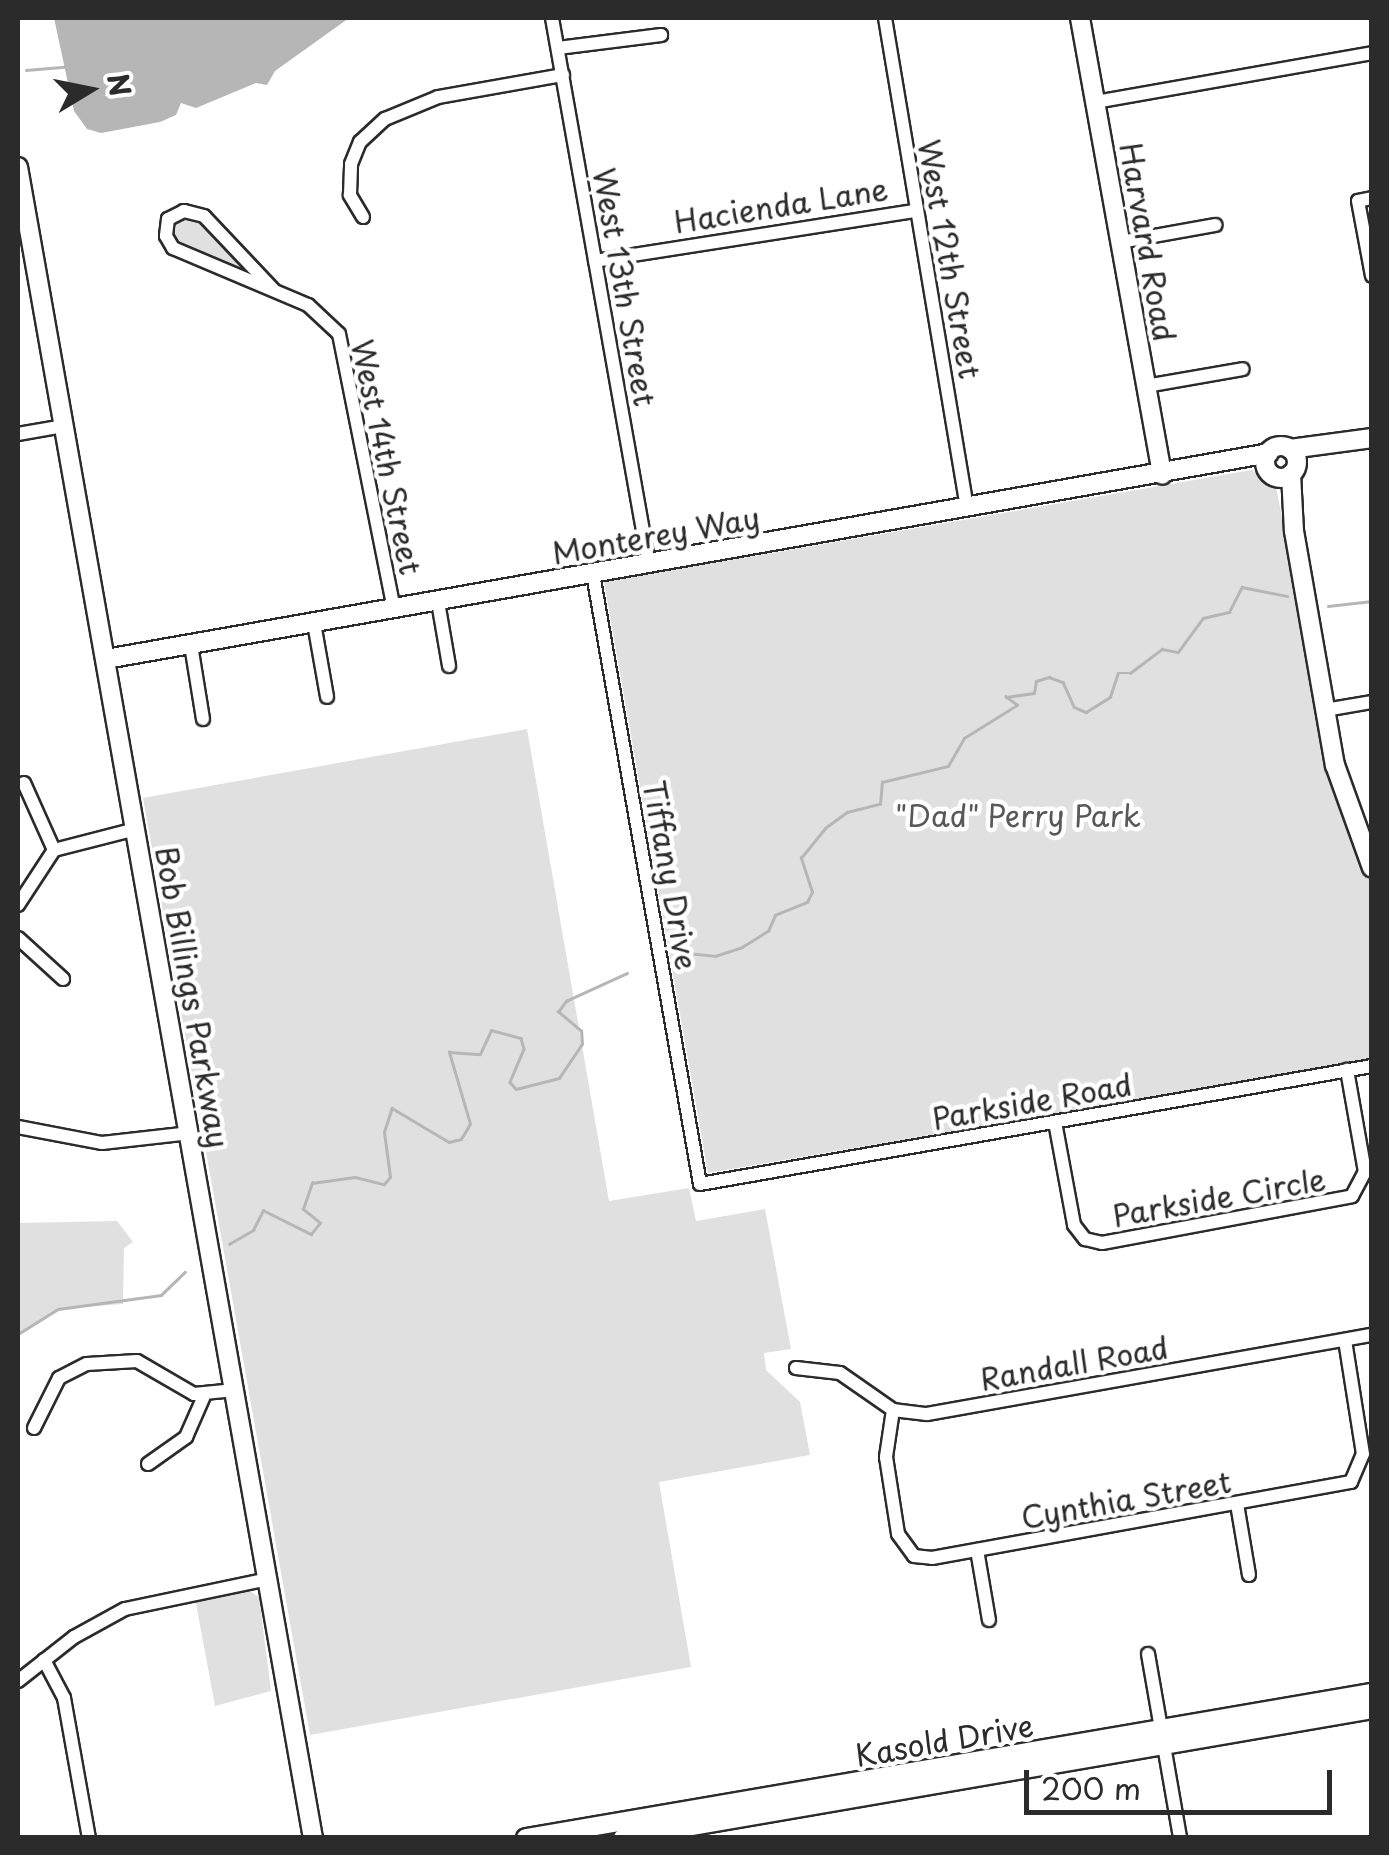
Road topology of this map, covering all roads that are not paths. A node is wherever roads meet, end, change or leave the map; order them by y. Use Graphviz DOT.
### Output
graph roads {
  1 [pos="552,18"];
  2 [pos="884,18"];
  3 [pos="1080,18"];
  4 [pos="661,35"];
  5 [pos="558,48"];
  6 [pos="1372,54"];
  7 [pos="563,75"];
  8 [pos="1095,102"];
  9 [pos="18,167"];
  10 [pos="1365,200"];
  11 [pos="916,211"];
  12 [pos="362,217"];
  13 [pos="1215,225"];
  14 [pos="1120,242"];
  15 [pos="595,260"];
  16 [pos="1372,276"];
  17 [pos="272,289"];
  18 [pos="1243,369"];
  19 [pos="1146,386"];
  20 [pos="64,426"];
  21 [pos="18,434"];
  22 [pos="1372,438"];
  23 [pos="1282,465"];
  24 [pos="1162,476"];
  25 [pos="967,509"];
  26 [pos="649,564"];
  27 [pos="592,574"];
  28 [pos="438,602"];
  29 [pos="394,609"];
  30 [pos="314,623"];
  31 [pos="191,645"];
  32 [pos="106,660"];
  33 [pos="449,666"];
  34 [pos="327,697"];
  35 [pos="1372,702"];
  36 [pos="1325,710"];
  37 [pos="203,718"];
  38 [pos="24,784"];
  39 [pos="136,828"];
  40 [pos="54,850"];
  41 [pos="1372,868"];
  42 [pos="18,905"];
  43 [pos="18,938"];
  44 [pos="63,979"];
  45 [pos="1372,1066"];
  46 [pos="1347,1070"];
  47 [pos="1056,1122"];
  48 [pos="18,1127"];
  49 [pos="190,1134"];
  50 [pos="700,1184"];
  51 [pos="1372,1335"];
  52 [pos="1346,1340"];
  53 [pos="796,1368"];
  54 [pos="235,1390"];
  55 [pos="204,1396"];
  56 [pos="893,1410"];
  57 [pos="34,1428"];
  58 [pos="148,1464"];
  59 [pos="1237,1504"];
  60 [pos="977,1550"];
  61 [pos="1249,1575"];
  62 [pos="268,1579"];
  63 [pos="989,1620"];
  64 [pos="1148,1654"];
  65 [pos="44,1660"];
  66 [pos="18,1681"];
  67 [pos="1372,1694"];
  68 [pos="1372,1709"];
  69 [pos="1162,1738"];
  70 [pos="723,1822"];
  71 [pos="88,1838"];
  72 [pos="313,1838"];
  73 [pos="526,1838"];
  74 [pos="623,1838"];
  75 [pos="1180,1838"];
  1 -- 5 [label="street, West 13th Street"];
  2 -- 11 [label="street, West 12th Street"];
  3 -- 8 [label="main road, Harvard Road"];
  4 -- 5 [label="street"];
  5 -- 7 [label="street, West 13th Street"];
  6 -- 8 [label="street"];
  7 -- 12 [label="street"];
  7 -- 15 [label="street, West 13th Street"];
  8 -- 14 [label="main road, Harvard Road"];
  9 -- 20 [label="main road, Bob Billings Parkway"];
  10 -- 16 [label="street"];
  11 -- 15 [label="street, Hacienda Lane"];
  11 -- 25 [label="street, West 12th Street"];
  13 -- 14 [label="street"];
  14 -- 19 [label="main road, Harvard Road"];
  15 -- 26 [label="street, West 13th Street"];
  17 -- 17 [label="street, West 14th Street"];
  17 -- 29 [label="street, West 14th Street"];
  18 -- 19 [label="street"];
  19 -- 24 [label="main road, Harvard Road"];
  20 -- 21 [label="street"];
  20 -- 32 [label="main road, Bob Billings Parkway"];
  22 -- 23 [label="main road, Monterey Way"];
  23 -- 24 [label="main road, Monterey Way"];
  23 -- 36 [label="main road"];
  24 -- 25 [label="main road, Monterey Way"];
  25 -- 26 [label="main road, Monterey Way"];
  26 -- 27 [label="main road, Monterey Way"];
  27 -- 28 [label="main road, Monterey Way"];
  27 -- 50 [label="street, Tiffany Drive"];
  28 -- 29 [label="main road, Monterey Way"];
  28 -- 33 [label="street"];
  29 -- 30 [label="main road, Monterey Way"];
  30 -- 31 [label="main road, Monterey Way"];
  30 -- 34 [label="street"];
  31 -- 32 [label="main road, Monterey Way"];
  31 -- 37 [label="street"];
  32 -- 39 [label="main road, Bob Billings Parkway"];
  35 -- 36 [label="street"];
  36 -- 41 [label="main road"];
  38 -- 40 [label="street"];
  39 -- 40 [label="street"];
  39 -- 49 [label="main road, Bob Billings Parkway"];
  40 -- 42 [label="street"];
  43 -- 44 [label="street"];
  45 -- 46 [label="street, Parkside Road"];
  46 -- 47 [label="street, Parkside Road"];
  46 -- 47 [label="street, Parkside Circle"];
  47 -- 50 [label="street, Parkside Road"];
  48 -- 49 [label="street"];
  49 -- 54 [label="main road, Bob Billings Parkway"];
  51 -- 52 [label="street, Randall Road"];
  52 -- 56 [label="street, Randall Road"];
  52 -- 59 [label="street, Cynthia Street"];
  53 -- 56 [label="street"];
  54 -- 55 [label="street"];
  54 -- 62 [label="main road, Bob Billings Parkway"];
  55 -- 57 [label="street"];
  55 -- 58 [label="street"];
  56 -- 60 [label="street, Cynthia Street"];
  59 -- 60 [label="street, Cynthia Street"];
  59 -- 61 [label="street"];
  60 -- 63 [label="street"];
  62 -- 65 [label="street"];
  62 -- 72 [label="main road, Bob Billings Parkway"];
  64 -- 69 [label="street"];
  65 -- 66 [label="street"];
  65 -- 71 [label="street"];
  67 -- 69 [label="main road, Kasold Drive"];
  68 -- 69 [label="main road, Kasold Drive"];
  69 -- 70 [label="main road, Kasold Drive"];
  69 -- 75 [label="street"];
  70 -- 73 [label="main road, Kasold Drive"];
  70 -- 74 [label="main road, Kasold Drive"];
}
